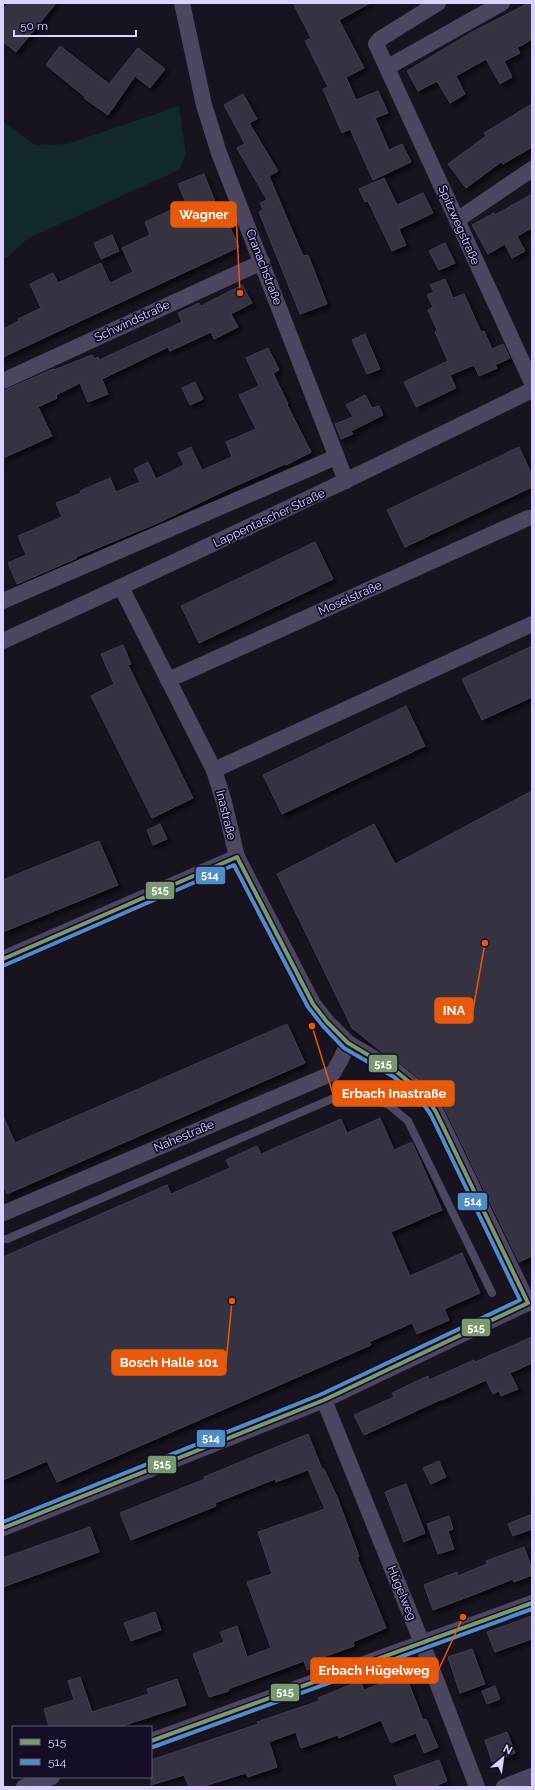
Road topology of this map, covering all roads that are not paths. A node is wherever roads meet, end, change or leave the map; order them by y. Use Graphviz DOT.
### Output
graph roads {
  1 [pos="182,3"];
  2 [pos="438,3"];
  3 [pos="502,3"];
  4 [pos="388,67"];
  5 [pos="532,169"];
  6 [pos="457,220"];
  7 [pos="262,262"];
  8 [pos="3,381"];
  9 [pos="532,383"];
  10 [pos="532,390"];
  11 [pos="336,457"];
  12 [pos="346,481"];
  13 [pos="532,518"];
  14 [pos="121,587"];
  15 [pos="3,601"];
  16 [pos="532,624"];
  17 [pos="3,641"];
  18 [pos="168,680"];
  19 [pos="214,770"];
  20 [pos="237,857"];
  21 [pos="3,960"];
  22 [pos="348,1043"];
  23 [pos="4,1213"];
  24 [pos="3,1238"];
  25 [pos="492,1293"];
  26 [pos="530,1302"];
  27 [pos="324,1400"];
  28 [pos="3,1528"];
  29 [pos="532,1603"];
  30 [pos="422,1643"];
  31 [pos="152,1741"];
  32 [pos="532,1776"];
  33 [pos="49,1778"];
  34 [pos="24,1787"];
  35 [pos="477,1787"];
  36 [pos="504,1787"];
  1 -- 7 [label="street, Cranachstraße"];
  2 -- 4 [label="street, Spitzwegstraße"];
  3 -- 4 [label="street"];
  4 -- 6 [label="street, Spitzwegstraße"];
  5 -- 6 [label="street"];
  6 -- 9 [label="street, Spitzwegstraße"];
  7 -- 8 [label="street, Schwindstraße"];
  7 -- 11 [label="street, Cranachstraße"];
  10 -- 12 [label="street, Lappentascher Straße"];
  11 -- 12 [label="street, Cranachstraße"];
  11 -- 15 [label="street"];
  12 -- 14 [label="street, Lappentascher Straße"];
  13 -- 18 [label="street, Moselstraße"];
  14 -- 17 [label="street, Lappentascher Straße"];
  14 -- 18 [label="street, Inastraße"];
  16 -- 19 [label="street"];
  18 -- 19 [label="street, Inastraße"];
  19 -- 20 [label="street, Inastraße"];
  20 -- 21 [label="street"];
  20 -- 22 [label="street, Inastraße"];
  22 -- 23 [label="street, Nahestraße"];
  22 -- 26 [label="street, Inastraße"];
  24 -- 25 [label="lane"];
  26 -- 27 [label="street"];
  27 -- 28 [label="street"];
  27 -- 30 [label="street, Hügelweg"];
  29 -- 30 [label="street"];
  30 -- 31 [label="street"];
  30 -- 35 [label="street, Hügelweg"];
  32 -- 36 [label="street"];
  33 -- 34 [label="street"];
}
